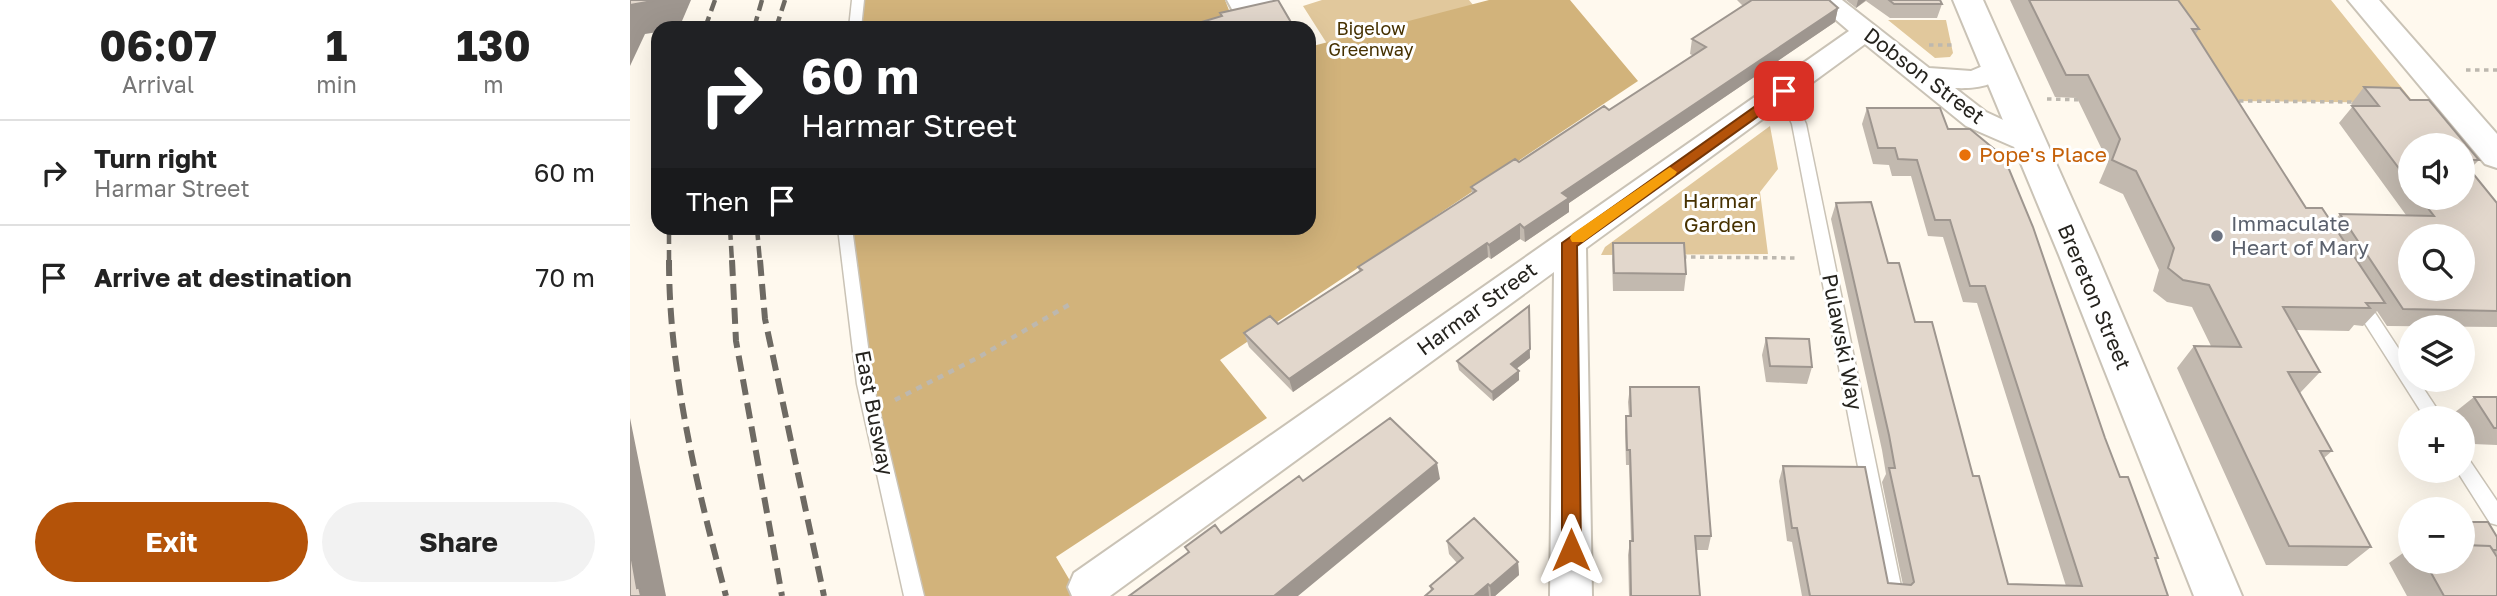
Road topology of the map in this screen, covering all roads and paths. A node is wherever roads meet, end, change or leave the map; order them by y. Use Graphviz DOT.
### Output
graph roads {
  1 [pos="859,0"];
  2 [pos="1240,0"];
  3 [pos="1263,0"];
  4 [pos="1826,0"];
  5 [pos="1968,0"];
  6 [pos="2363,0"];
  7 [pos="856,21"];
  8 [pos="1865,32"];
  9 [pos="1928,45"];
  10 [pos="1945,45"];
  11 [pos="1997,68"];
  12 [pos="2463,70"];
  13 [pos="2497,70"];
  14 [pos="1919,75"];
  15 [pos="1784,91"];
  16 [pos="2009,99"];
  17 [pos="2094,100"];
  18 [pos="2239,101"];
  19 [pos="2365,103"];
  20 [pos="2028,143"];
  21 [pos="2497,156"];
  22 [pos="846,235"];
  23 [pos="1570,243"];
  24 [pos="1671,257"];
  25 [pos="1807,258"];
  26 [pos="2351,289"];
  27 [pos="1072,303"];
  28 [pos="2426,406"];
  29 [pos="871,411"];
  30 [pos="2475,483"];
  31 [pos="2497,517"];
  32 [pos="1089,587"];
  33 [pos="1565,588"];
  34 [pos="914,596"];
  35 [pos="1893,596"];
  36 [pos="2218,596"];
  1 -- 7 [label="lane"];
  2 -- 3 [label="street"];
  4 -- 8 [label="street, Dobson Street"];
  5 -- 11 [label="street, Brereton Street"];
  6 -- 21 [label="street"];
  8 -- 14 [label="street, Dobson Street"];
  8 -- 15 [label="street, Harmar Street"];
  9 -- 10 [label="path"];
  11 -- 14 [label="street"];
  11 -- 16 [label="street, Brereton Street"];
  12 -- 13 [label="path"];
  14 -- 20 [label="street, Dobson Street"];
  15 -- 23 [label="street, Harmar Street"];
  15 -- 35 [label="lane, Pulawski Way"];
  16 -- 17 [label="path"];
  16 -- 20 [label="street, Brereton Street"];
  18 -- 19 [label="path"];
  20 -- 36 [label="street, Brereton Street"];
  22 -- 29 [label="lane, East Busway"];
  23 -- 32 [label="street, Harmar Street"];
  23 -- 33 [label="street"];
  24 -- 25 [label="path"];
  26 -- 28 [label="lane"];
  27 -- 29 [label="path"];
  29 -- 34 [label="lane, East Busway"];
  30 -- 31 [label="lane"];
}
